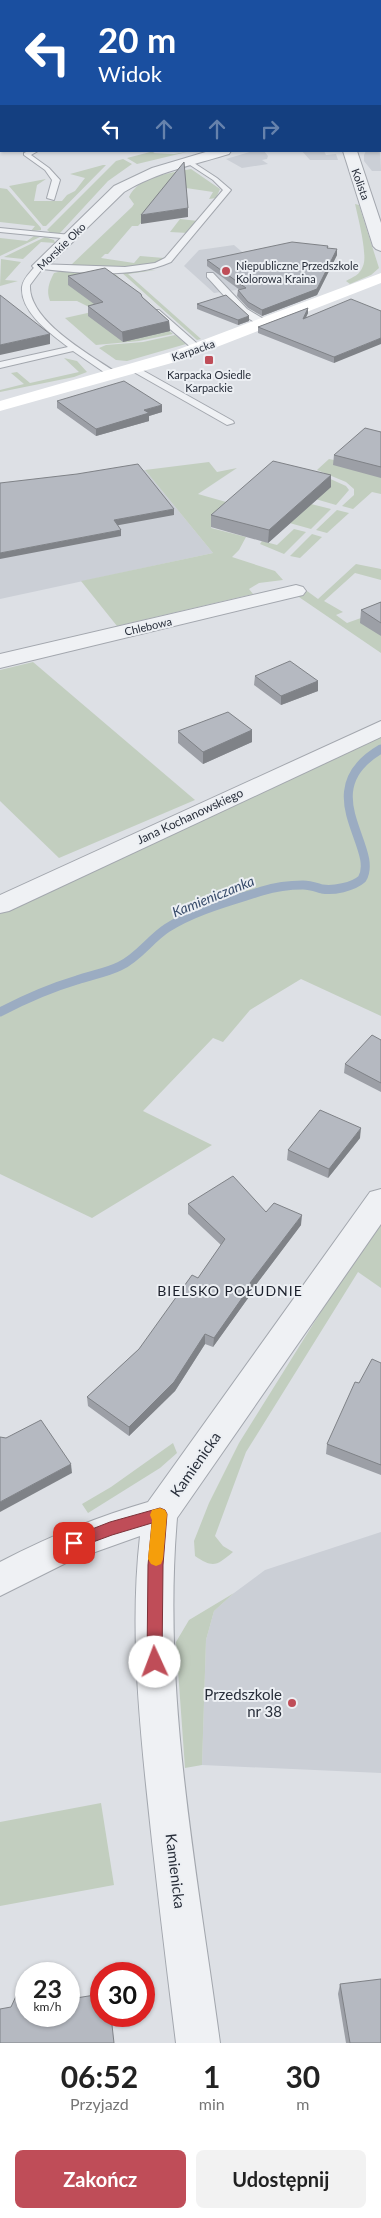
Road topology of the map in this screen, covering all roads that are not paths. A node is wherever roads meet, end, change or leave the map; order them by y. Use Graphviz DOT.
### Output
graph roads {
  1 [pos="32,152"];
  2 [pos="214,152"];
  3 [pos="350,152"];
  4 [pos="189,162"];
  5 [pos="51,198"];
  6 [pos="0,230"];
  7 [pos="71,237"];
  8 [pos="381,246"];
  9 [pos="40,266"];
  10 [pos="210,275"];
  11 [pos="381,278"];
  12 [pos="146,303"];
  13 [pos="264,323"];
  14 [pos="74,348"];
  15 [pos="198,349"];
  16 [pos="0,365"];
  17 [pos="135,369"];
  18 [pos="114,375"];
  19 [pos="0,406"];
  20 [pos="230,423"];
  21 [pos="296,591"];
  22 [pos="0,661"];
  23 [pos="381,728"];
  24 [pos="0,905"];
  25 [pos="381,1200"];
  26 [pos="160,1514"];
  27 [pos="0,1580"];
  28 [pos="198,2043"];
  1 -- 5 [label="lane"];
  2 -- 4 [label="street, Morskie Oko"];
  3 -- 8 [label="street, Kolista"];
  4 -- 7 [label="street, Morskie Oko"];
  4 -- 9 [label="lane"];
  6 -- 7 [label="lane"];
  7 -- 9 [label="street, Morskie Oko"];
  9 -- 14 [label="lane, Morskie Oko"];
  10 -- 13 [label="lane"];
  11 -- 13 [label="street, Karpacka"];
  12 -- 15 [label="lane"];
  13 -- 15 [label="street, Karpacka"];
  14 -- 16 [label="lane"];
  14 -- 18 [label="lane, Morskie Oko"];
  15 -- 17 [label="street, Karpacka"];
  17 -- 18 [label="street, Karpacka"];
  17 -- 20 [label="lane"];
  18 -- 19 [label="street, Karpacka"];
  21 -- 22 [label="street, Chlebowa"];
  23 -- 24 [label="street, Jana Kochanowskiego"];
  25 -- 26 [label="street, Kamienicka"];
  26 -- 27 [label="street"];
  26 -- 28 [label="street, Kamienicka"];
}
